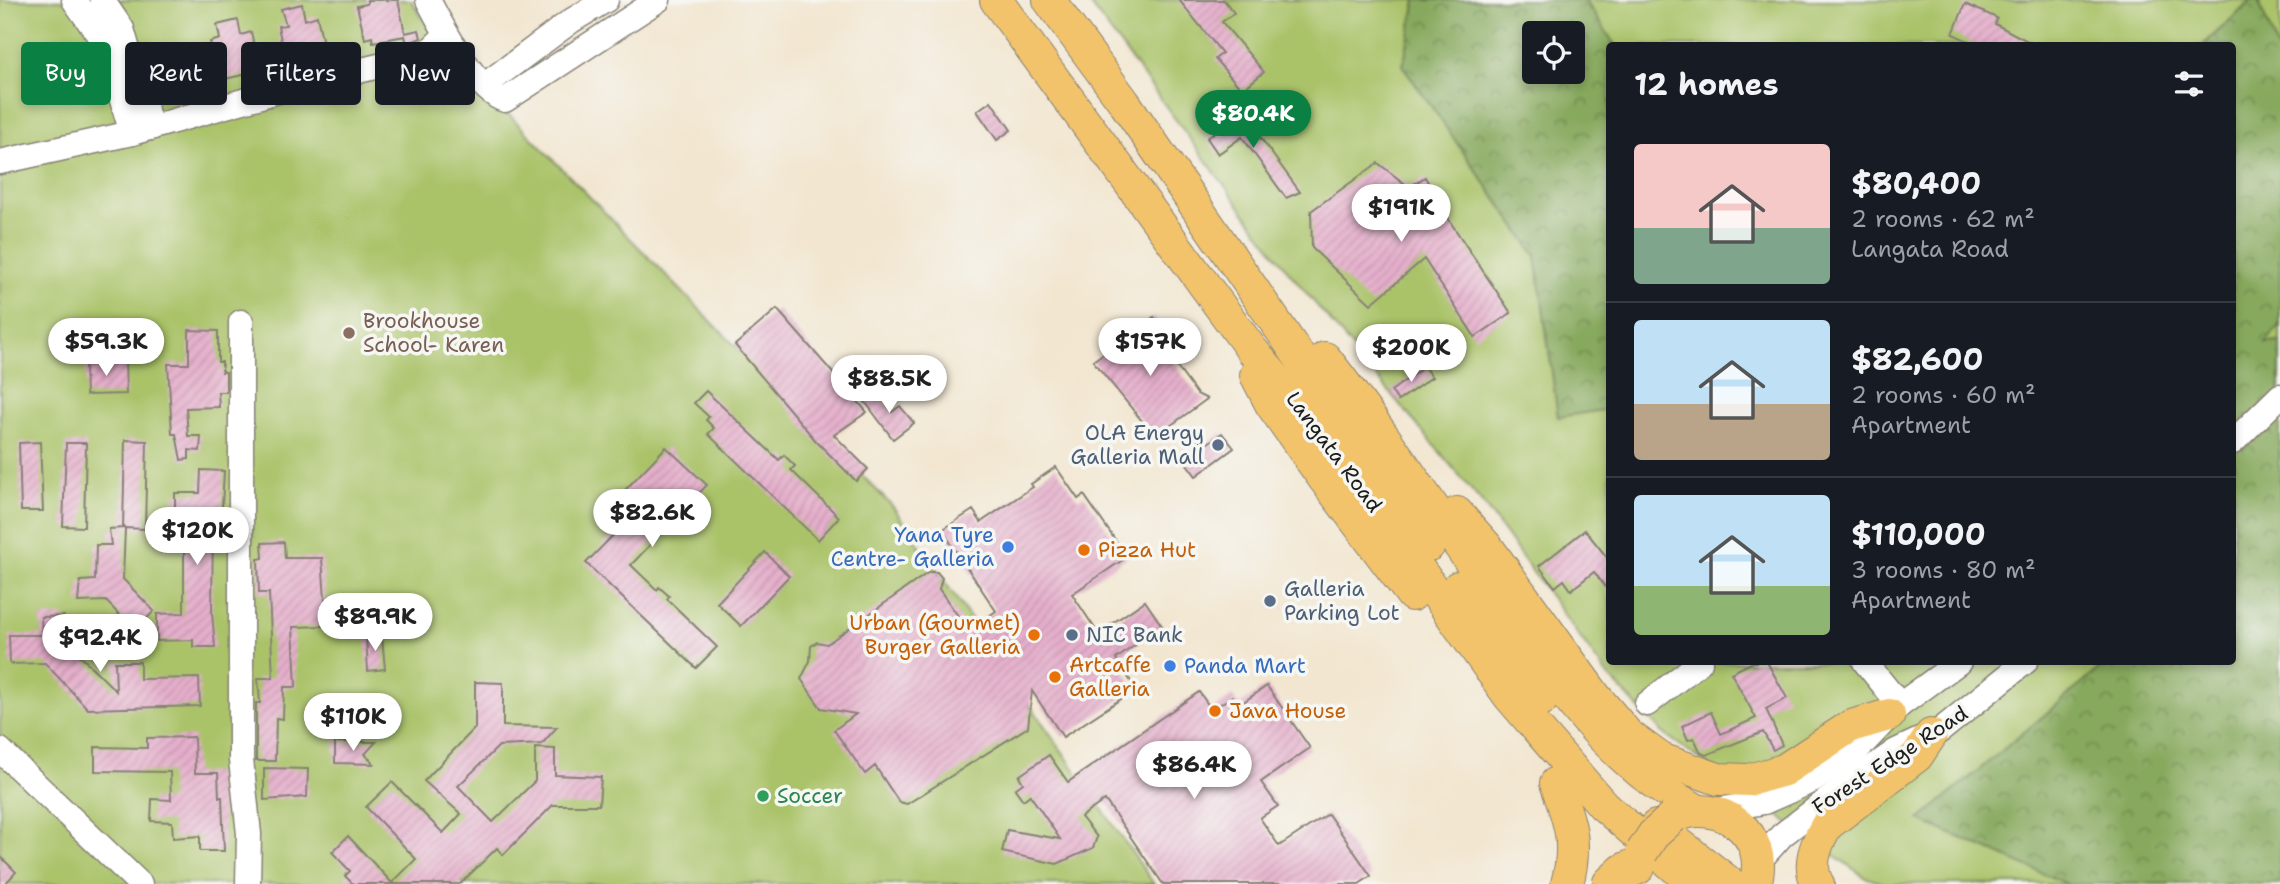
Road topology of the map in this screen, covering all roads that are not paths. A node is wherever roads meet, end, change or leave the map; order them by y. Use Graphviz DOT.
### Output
graph roads {
  1 [pos="74,0"];
  2 [pos="102,0"];
  3 [pos="428,0"];
  4 [pos="606,0"];
  5 [pos="658,0"];
  6 [pos="996,0"];
  7 [pos="1049,0"];
  8 [pos="446,35"];
  9 [pos="485,85"];
  10 [pos="141,130"];
  11 [pos="0,162"];
  12 [pos="1217,240"];
  13 [pos="241,322"];
  14 [pos="1252,350"];
  15 [pos="2280,396"];
  16 [pos="1357,399"];
  17 [pos="2236,439"];
  18 [pos="1696,665"];
  19 [pos="1867,665"];
  20 [pos="1955,665"];
  21 [pos="2022,665"];
  22 [pos="1647,704"];
  23 [pos="1894,710"];
  24 [pos="1931,735"];
  25 [pos="0,750"];
  26 [pos="1556,783"];
  27 [pos="1693,812"];
  28 [pos="1634,870"];
  29 [pos="1755,876"];
  30 [pos="139,884"];
  31 [pos="248,884"];
  32 [pos="1567,884"];
  33 [pos="1694,884"];
  34 [pos="1818,884"];
  1 -- 10 [label="street"];
  2 -- 10 [label="street"];
  3 -- 8 [label="street"];
  4 -- 9 [label="street"];
  5 -- 9 [label="street"];
  6 -- 14 [label="main road, Langata Road"];
  7 -- 12 [label="main road, Langata Road"];
  8 -- 9 [label="street"];
  8 -- 10 [label="street"];
  10 -- 11 [label="street"];
  12 -- 16 [label="main road"];
  12 -- 29 [label="main road, Langata Road"];
  13 -- 31 [label="street"];
  14 -- 26 [label="main road"];
  14 -- 33 [label="main road, Langata Road"];
  15 -- 17 [label="street"];
  16 -- 23 [label="main road"];
  16 -- 27 [label="main road"];
  18 -- 22 [label="street"];
  19 -- 23 [label="street"];
  20 -- 23 [label="street, Forest Edge Road"];
  21 -- 24 [label="street, Forest Edge Road"];
  23 -- 27 [label="street, Forest Edge Road"];
  24 -- 29 [label="street, Forest Edge Road"];
  24 -- 34 [label="main road"];
  25 -- 30 [label="street"];
  26 -- 28 [label="main road"];
  26 -- 32 [label="main road"];
  27 -- 28 [label="main road, bridge"];
  27 -- 29 [label="main road"];
}
